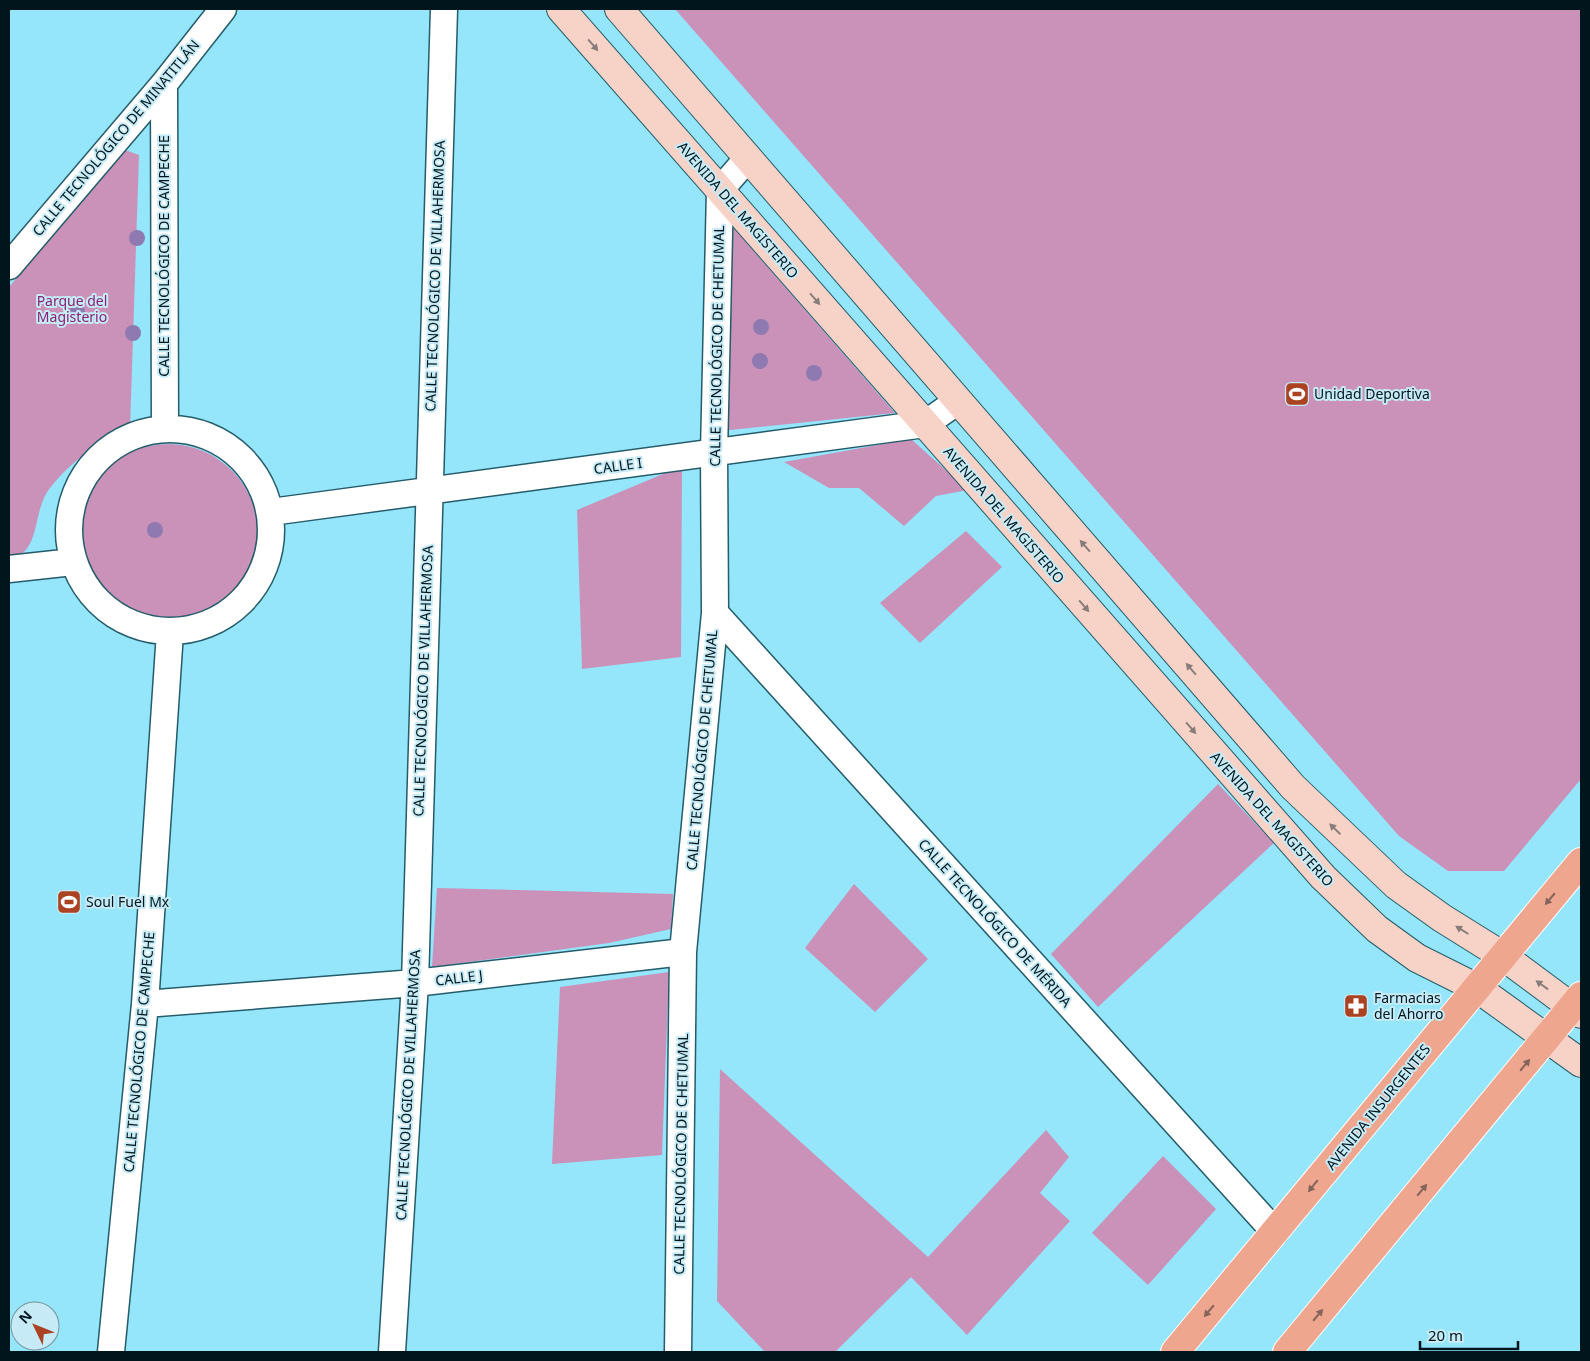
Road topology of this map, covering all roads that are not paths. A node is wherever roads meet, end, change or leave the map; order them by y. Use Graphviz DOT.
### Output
graph roads {
  1 [pos="223,9"];
  2 [pos="444,9"];
  3 [pos="561,9"];
  4 [pos="619,9"];
  5 [pos="164,84"];
  6 [pos="748,158"];
  7 [pos="720,190"];
  8 [pos="9,266"];
  9 [pos="958,400"];
  10 [pos="925,424"];
  11 [pos="165,429"];
  12 [pos="714,453"];
  13 [pos="428,491"];
  14 [pos="271,512"];
  15 [pos="74,562"];
  16 [pos="9,569"];
  17 [pos="715,613"];
  18 [pos="170,632"];
  19 [pos="1581,862"];
  20 [pos="683,952"];
  21 [pos="1503,956"];
  22 [pos="415,983"];
  23 [pos="1476,988"];
  24 [pos="145,1004"];
  25 [pos="1578,1006"];
  26 [pos="1548,1038"];
  27 [pos="1581,1063"];
  28 [pos="1275,1232"];
  29 [pos="111,1352"];
  30 [pos="392,1352"];
  31 [pos="678,1352"];
  32 [pos="1175,1352"];
  33 [pos="1287,1352"];
  1 -- 5 [label="street, CALLE TECNOLÓGICO DE MINATITLÁN"];
  2 -- 13 [label="street, CALLE TECNOLÓGICO DE VILLAHERMOSA"];
  3 -- 7 [label="street, AVENIDA DEL MAGISTERIO, one-way"];
  4 -- 6 [label="street"];
  5 -- 8 [label="street, CALLE TECNOLÓGICO DE MINATITLÁN"];
  5 -- 11 [label="street, CALLE TECNOLÓGICO DE CAMPECHE"];
  6 -- 7 [label="street"];
  6 -- 9 [label="street"];
  7 -- 10 [label="street, AVENIDA DEL MAGISTERIO, one-way"];
  7 -- 12 [label="street, CALLE TECNOLÓGICO DE CHETUMAL"];
  9 -- 10 [label="street, CALLE I"];
  21 -- 9 [label="street, one-way"];
  10 -- 12 [label="street, CALLE I"];
  10 -- 23 [label="street, AVENIDA DEL MAGISTERIO, one-way"];
  11 -- 14 [label="street"];
  11 -- 15 [label="street"];
  12 -- 13 [label="street, CALLE I"];
  12 -- 17 [label="street, CALLE TECNOLÓGICO DE CHETUMAL"];
  13 -- 14 [label="street, CALLE I"];
  13 -- 22 [label="street, CALLE TECNOLÓGICO DE VILLAHERMOSA"];
  14 -- 18 [label="street"];
  15 -- 16 [label="street"];
  15 -- 18 [label="street"];
  17 -- 20 [label="street, CALLE TECNOLÓGICO DE CHETUMAL"];
  17 -- 28 [label="street, CALLE TECNOLÓGICO DE MÉRIDA"];
  18 -- 24 [label="street, CALLE TECNOLÓGICO DE CAMPECHE"];
  19 -- 21 [label="main road, AVENIDA INSURGENTES, one-way"];
  20 -- 22 [label="street, CALLE J"];
  20 -- 31 [label="street, CALLE TECNOLÓGICO DE CHETUMAL"];
  21 -- 23 [label="main road, AVENIDA INSURGENTES"];
  25 -- 21 [label="street, one-way"];
  22 -- 24 [label="street, CALLE J"];
  22 -- 30 [label="street, CALLE TECNOLÓGICO DE VILLAHERMOSA"];
  23 -- 26 [label="street, AVENIDA DEL MAGISTERIO"];
  23 -- 28 [label="main road, AVENIDA INSURGENTES, one-way"];
  24 -- 29 [label="street, CALLE TECNOLÓGICO DE CAMPECHE"];
  25 -- 26 [label="main road"];
  26 -- 27 [label="street, AVENIDA DEL MAGISTERIO"];
  33 -- 26 [label="main road, one-way"];
  28 -- 32 [label="main road, AVENIDA INSURGENTES, one-way"];
}
